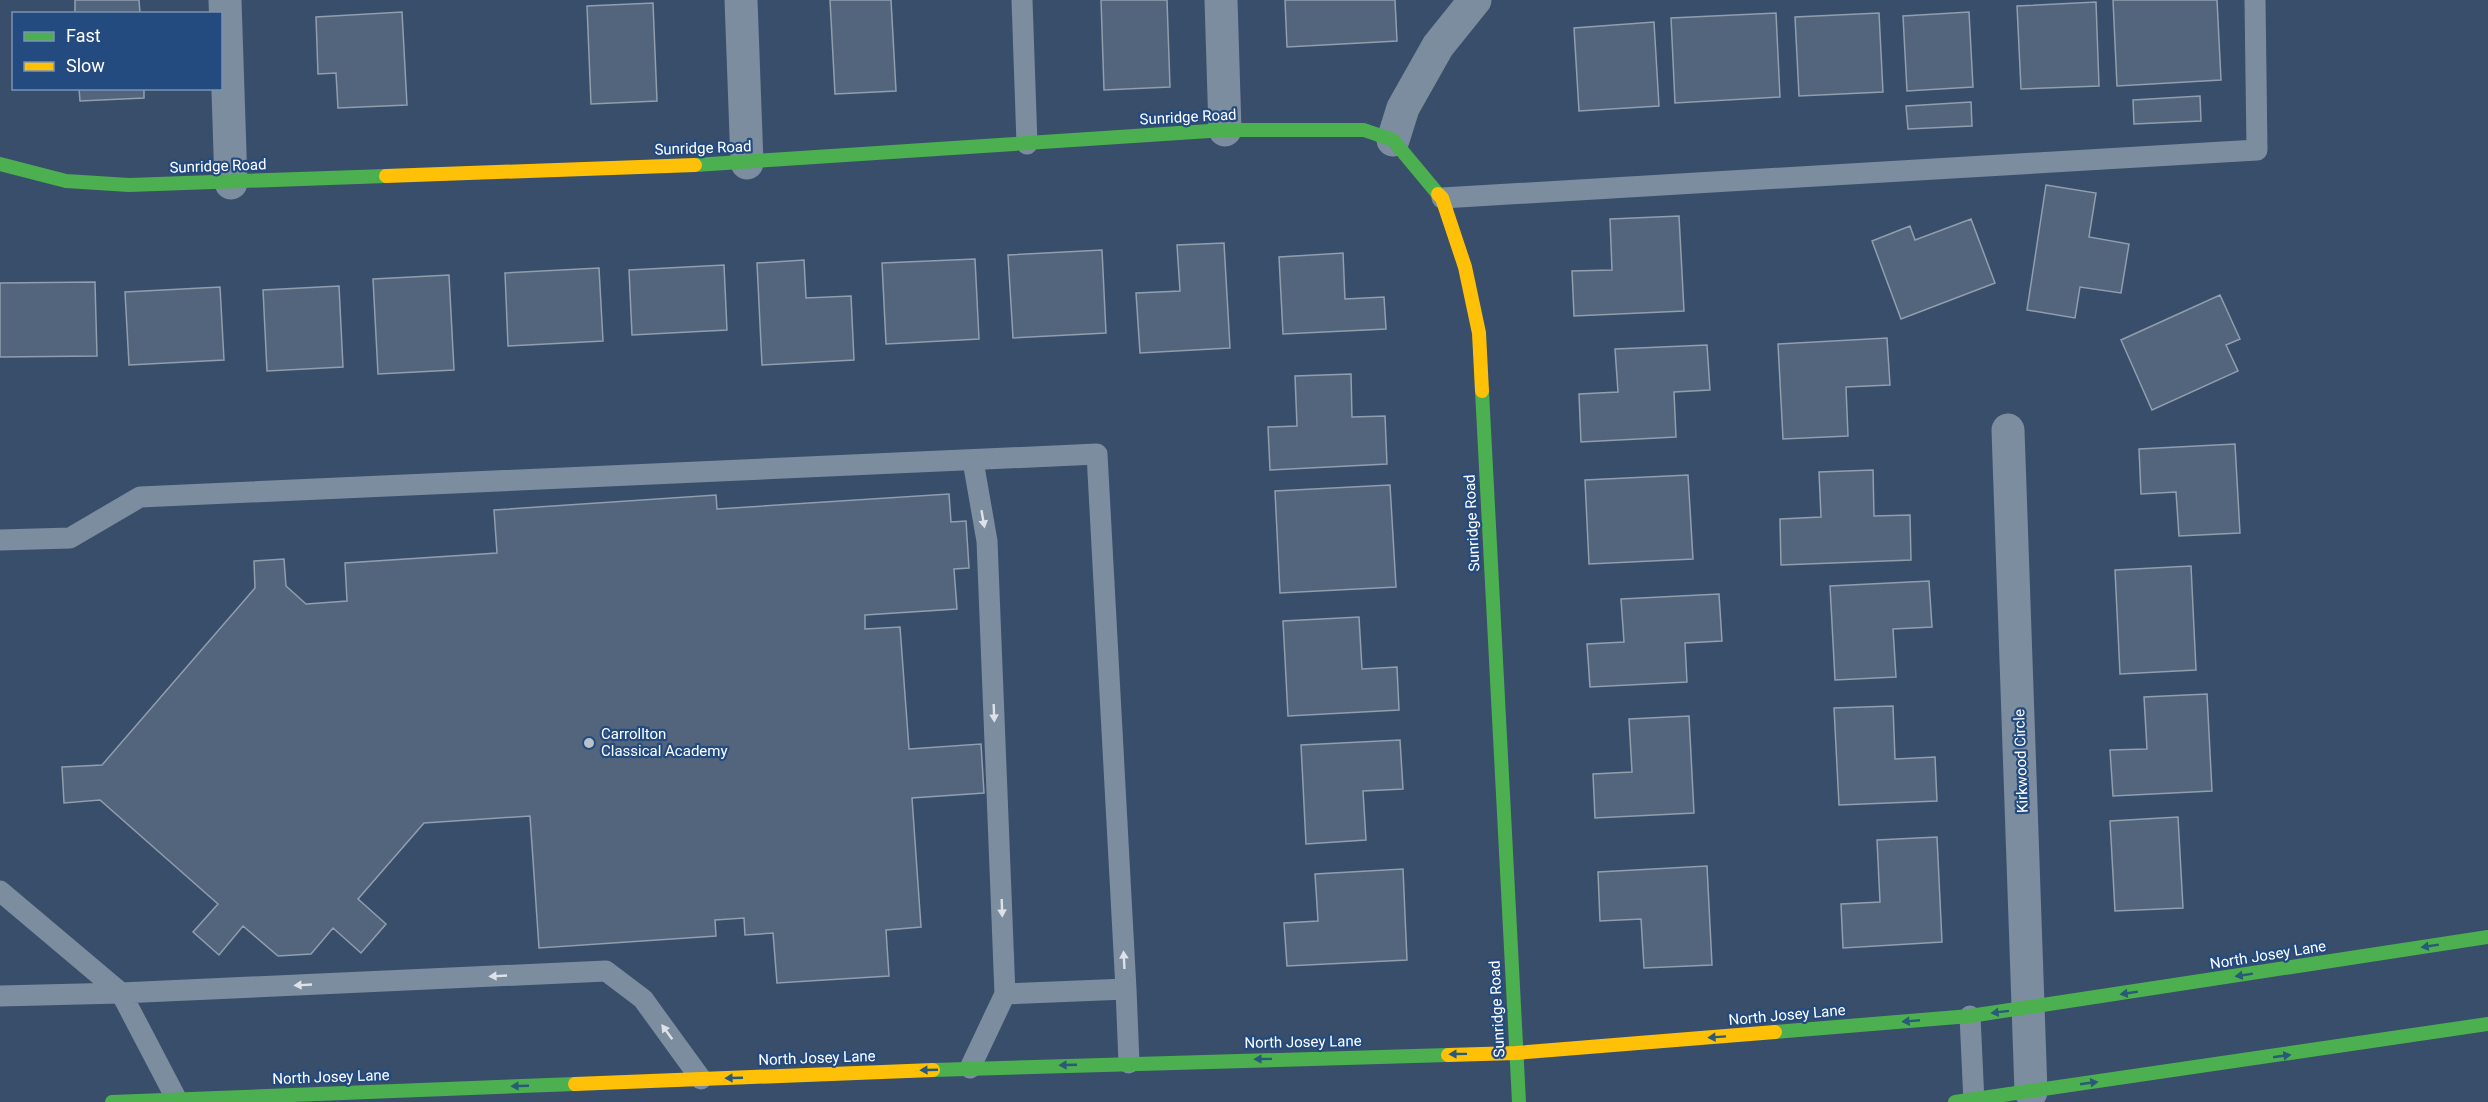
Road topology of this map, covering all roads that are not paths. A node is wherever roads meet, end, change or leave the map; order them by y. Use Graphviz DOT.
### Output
graph roads {
  1 [pos="225,0"];
  2 [pos="741,0"];
  3 [pos="1022,0"];
  4 [pos="1221,0"];
  5 [pos="1475,0"];
  6 [pos="2255,0"];
  7 [pos="1225,130"];
  8 [pos="1393,140"];
  9 [pos="1027,144"];
  10 [pos="747,163"];
  11 [pos="0,164"];
  12 [pos="231,183"];
  13 [pos="1442,198"];
  14 [pos="2008,430"];
  15 [pos="973,461"];
  16 [pos="0,540"];
  17 [pos="0,891"];
  18 [pos="2488,937"];
  19 [pos="1126,990"];
  20 [pos="121,993"];
  21 [pos="1005,994"];
  22 [pos="0,996"];
  23 [pos="2030,1008"];
  24 [pos="1970,1016"];
  25 [pos="2488,1024"];
  26 [pos="1516,1053"];
  27 [pos="1129,1063"];
  28 [pos="970,1068"];
  29 [pos="701,1079"];
  30 [pos="2031,1092"];
  31 [pos="578,1093"];
  32 [pos="491,1095"];
  33 [pos="177,1101"];
  34 [pos="1968,1101"];
  35 [pos="112,1102"];
  36 [pos="1519,1102"];
  1 -- 12 [label="street"];
  2 -- 10 [label="street"];
  3 -- 9 [label="lane"];
  4 -- 7 [label="street"];
  5 -- 8 [label="street"];
  6 -- 13 [label="lane"];
  7 -- 8 [label="main road, Sunridge Road"];
  7 -- 9 [label="main road, Sunridge Road"];
  8 -- 13 [label="main road, Sunridge Road"];
  9 -- 10 [label="main road, Sunridge Road"];
  10 -- 12 [label="main road, Sunridge Road"];
  11 -- 12 [label="main road, Sunridge Road"];
  13 -- 26 [label="main road, Sunridge Road"];
  14 -- 23 [label="street, Kirkwood Circle"];
  15 -- 16 [label="lane"];
  19 -- 15 [label="lane, one-way"];
  15 -- 21 [label="lane, one-way"];
  17 -- 20 [label="lane"];
  18 -- 23 [label="main road, North Josey Lane, one-way"];
  19 -- 21 [label="lane"];
  19 -- 27 [label="lane"];
  20 -- 22 [label="lane"];
  29 -- 20 [label="lane, one-way"];
  20 -- 33 [label="lane"];
  21 -- 28 [label="lane"];
  23 -- 24 [label="main road, North Josey Lane, one-way"];
  23 -- 30 [label="street, Kirkwood Circle"];
  24 -- 26 [label="main road, North Josey Lane, one-way"];
  24 -- 34 [label="lane"];
  30 -- 25 [label="main road, one-way"];
  26 -- 27 [label="main road, North Josey Lane, one-way"];
  26 -- 36 [label="main road, Sunridge Road"];
  27 -- 28 [label="main road, North Josey Lane, one-way"];
  28 -- 29 [label="main road, North Josey Lane, one-way"];
  29 -- 31 [label="main road, North Josey Lane"];
  30 -- 34 [label="main road"];
  31 -- 32 [label="main road, North Josey Lane, one-way"];
  32 -- 33 [label="main road, North Josey Lane"];
  33 -- 35 [label="main road, North Josey Lane"];
}
